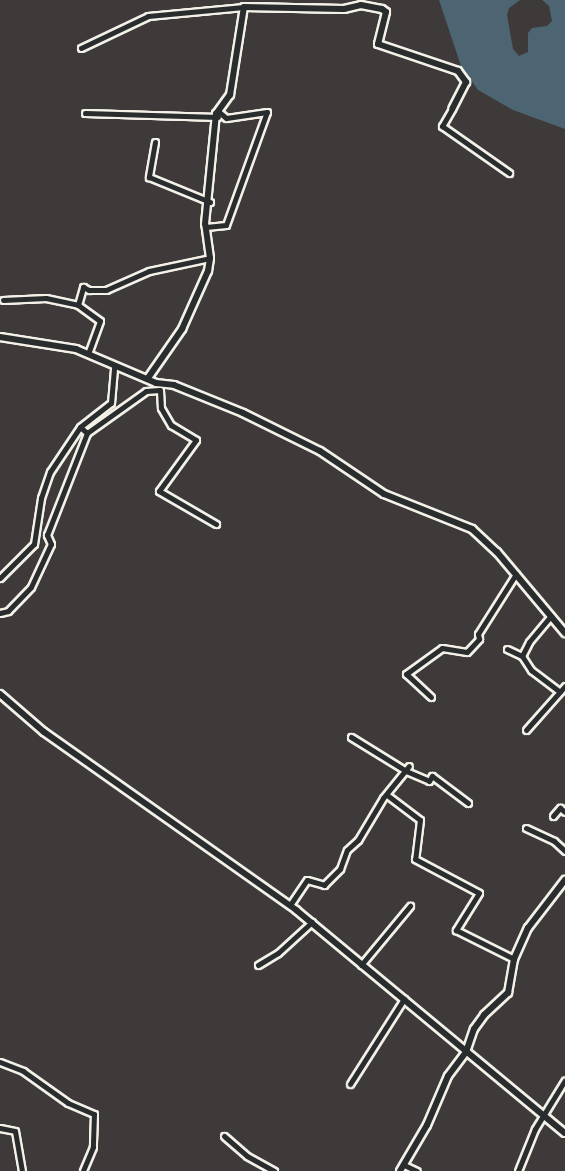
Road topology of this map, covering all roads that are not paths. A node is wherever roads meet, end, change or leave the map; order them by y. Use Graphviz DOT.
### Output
graph roads {
  1 [pos="244,7"];
  2 [pos="81,48"];
  3 [pos="452,109"];
  4 [pos="85,113"];
  5 [pos="218,115"];
  6 [pos="155,142"];
  7 [pos="509,173"];
  8 [pos="210,202"];
  9 [pos="206,227"];
  10 [pos="209,258"];
  11 [pos="3,300"];
  12 [pos="79,305"];
  13 [pos="0,337"];
  14 [pos="88,354"];
  15 [pos="114,365"];
  16 [pos="148,378"];
  17 [pos="159,385"];
  18 [pos="80,427"];
  19 [pos="87,433"];
  20 [pos="216,524"];
  21 [pos="516,574"];
  22 [pos="0,578"];
  23 [pos="0,613"];
  24 [pos="551,617"];
  25 [pos="565,633"];
  26 [pos="507,649"];
  27 [pos="522,656"];
  28 [pos="565,686"];
  29 [pos="560,692"];
  30 [pos="0,695"];
  31 [pos="431,697"];
  32 [pos="526,730"];
  33 [pos="351,737"];
  34 [pos="408,768"];
  35 [pos="387,794"];
  36 [pos="468,803"];
  37 [pos="565,812"];
  38 [pos="553,816"];
  39 [pos="526,828"];
  40 [pos="565,851"];
  41 [pos="565,880"];
  42 [pos="290,905"];
  43 [pos="410,906"];
  44 [pos="312,922"];
  45 [pos="514,959"];
  46 [pos="258,965"];
  47 [pos="361,965"];
  48 [pos="404,999"];
  49 [pos="466,1052"];
  50 [pos="0,1062"];
  51 [pos="565,1080"];
  52 [pos="350,1084"];
  53 [pos="544,1114"];
  54 [pos="0,1128"];
  55 [pos="565,1133"];
  56 [pos="224,1136"];
  57 [pos="402,1168"];
  58 [pos="22,1171"];
  59 [pos="83,1171"];
  60 [pos="274,1171"];
  61 [pos="417,1171"];
  62 [pos="518,1171"];
  1 -- 2 [label="street"];
  1 -- 3 [label="street"];
  1 -- 5 [label="street"];
  3 -- 7 [label="street"];
  4 -- 5 [label="street"];
  5 -- 8 [label="street"];
  5 -- 9 [label="street"];
  6 -- 8 [label="street"];
  8 -- 9 [label="street"];
  9 -- 10 [label="street"];
  10 -- 12 [label="street"];
  10 -- 16 [label="street"];
  11 -- 12 [label="street"];
  12 -- 14 [label="street"];
  13 -- 14 [label="street"];
  14 -- 15 [label="street"];
  15 -- 16 [label="street"];
  15 -- 18 [label="street"];
  16 -- 17 [label="street"];
  17 -- 19 [label="street"];
  17 -- 20 [label="street"];
  17 -- 21 [label="street"];
  18 -- 19 [label="street"];
  18 -- 22 [label="street"];
  19 -- 23 [label="street"];
  21 -- 24 [label="street"];
  21 -- 31 [label="street"];
  24 -- 25 [label="street"];
  24 -- 27 [label="street"];
  26 -- 27 [label="street"];
  27 -- 29 [label="street"];
  28 -- 29 [label="street"];
  29 -- 32 [label="street"];
  30 -- 42 [label="street"];
  33 -- 34 [label="street"];
  34 -- 35 [label="street"];
  34 -- 36 [label="street"];
  35 -- 42 [label="street"];
  35 -- 45 [label="street"];
  37 -- 38 [label="street"];
  39 -- 40 [label="street"];
  41 -- 45 [label="street"];
  42 -- 44 [label="street"];
  43 -- 47 [label="street"];
  44 -- 46 [label="street"];
  44 -- 47 [label="street"];
  45 -- 49 [label="street"];
  47 -- 48 [label="street"];
  48 -- 49 [label="street"];
  48 -- 52 [label="street"];
  49 -- 53 [label="street"];
  49 -- 57 [label="street"];
  50 -- 59 [label="street"];
  51 -- 53 [label="street"];
  53 -- 55 [label="street"];
  53 -- 62 [label="street"];
  54 -- 58 [label="street"];
  56 -- 60 [label="street"];
  57 -- 61 [label="street"];
}
